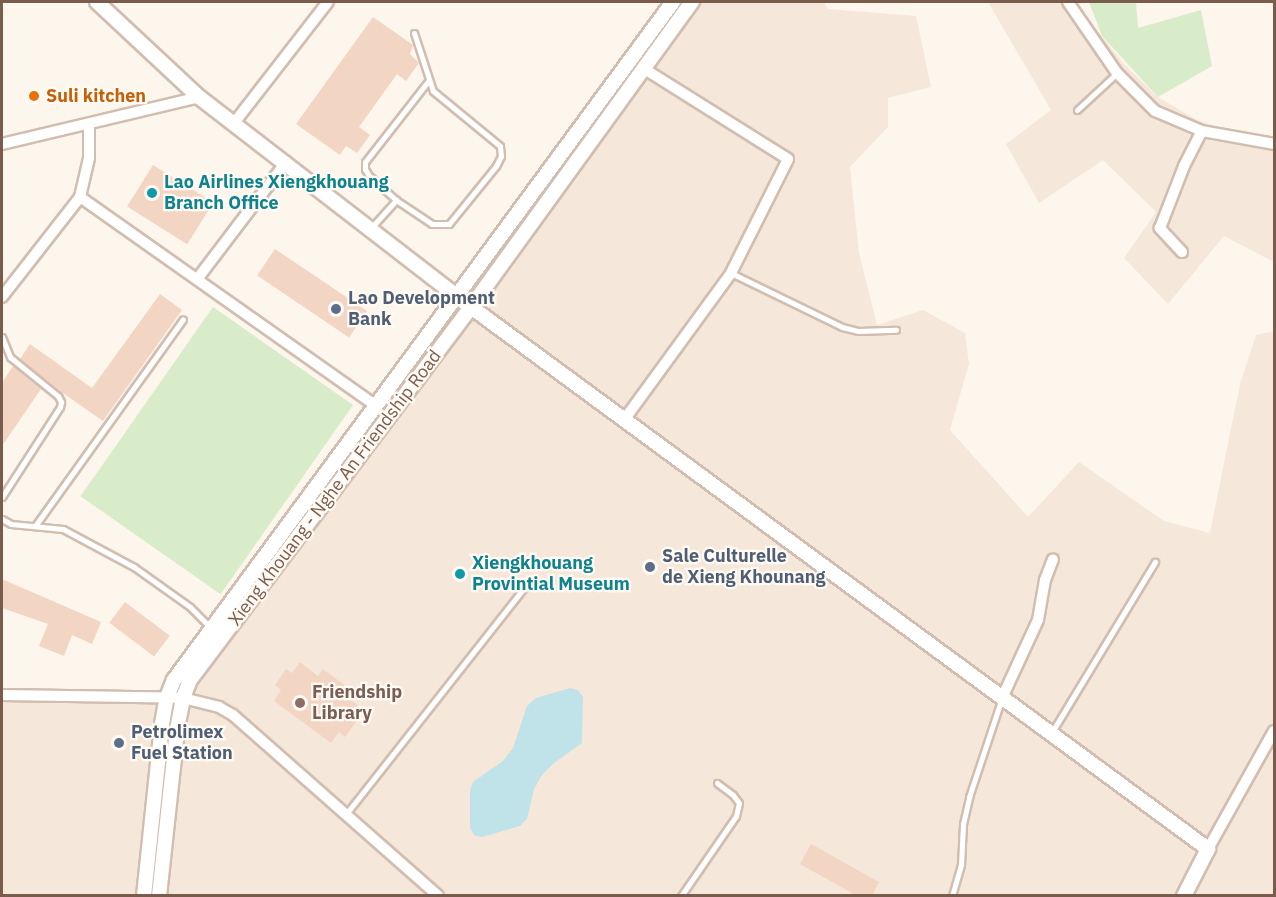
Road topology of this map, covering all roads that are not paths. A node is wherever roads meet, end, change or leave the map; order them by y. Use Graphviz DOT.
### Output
graph roads {
  1 [pos="97,2"];
  2 [pos="328,2"];
  3 [pos="673,2"];
  4 [pos="692,2"];
  5 [pos="1068,2"];
  6 [pos="414,33"];
  7 [pos="643,68"];
  8 [pos="1117,73"];
  9 [pos="429,80"];
  10 [pos="199,97"];
  11 [pos="1077,110"];
  12 [pos="234,123"];
  13 [pos="89,125"];
  14 [pos="1202,131"];
  15 [pos="2,144"];
  16 [pos="1275,144"];
  17 [pos="286,162"];
  18 [pos="80,196"];
  19 [pos="396,200"];
  20 [pos="371,228"];
  21 [pos="1182,252"];
  22 [pos="731,273"];
  23 [pos="198,278"];
  24 [pos="457,296"];
  25 [pos="2,297"];
  26 [pos="471,307"];
  27 [pos="183,319"];
  28 [pos="896,330"];
  29 [pos="2,337"];
  30 [pos="376,406"];
  31 [pos="624,420"];
  32 [pos="2,497"];
  33 [pos="2,519"];
  34 [pos="35,526"];
  35 [pos="1053,559"];
  36 [pos="1155,562"];
  37 [pos="524,588"];
  38 [pos="211,628"];
  39 [pos="2,695"];
  40 [pos="166,697"];
  41 [pos="183,698"];
  42 [pos="1002,698"];
  43 [pos="1275,731"];
  44 [pos="1051,734"];
  45 [pos="717,783"];
  46 [pos="346,814"];
  47 [pos="1208,849"];
  48 [pos="144,896"];
  49 [pos="159,896"];
  50 [pos="438,896"];
  51 [pos="681,896"];
  52 [pos="952,896"];
  53 [pos="1184,896"];
  1 -- 10 [label="street"];
  2 -- 12 [label="street"];
  3 -- 24 [label="street, Xieng Khouang - Nghe An Friendship Road"];
  4 -- 7 [label="street, Xieng Khouang - Nghe An Friendship Road"];
  5 -- 8 [label="street"];
  6 -- 9 [label="lane"];
  7 -- 22 [label="street"];
  7 -- 26 [label="street, Xieng Khouang - Nghe An Friendship Road"];
  8 -- 11 [label="lane"];
  8 -- 14 [label="street"];
  9 -- 19 [label="lane"];
  9 -- 19 [label="lane"];
  10 -- 12 [label="street"];
  10 -- 13 [label="street"];
  12 -- 17 [label="street"];
  13 -- 15 [label="street"];
  13 -- 18 [label="street"];
  14 -- 16 [label="street"];
  14 -- 21 [label="street"];
  17 -- 20 [label="street"];
  17 -- 23 [label="street"];
  18 -- 23 [label="street"];
  18 -- 25 [label="street"];
  19 -- 20 [label="lane"];
  20 -- 24 [label="street"];
  22 -- 28 [label="lane"];
  22 -- 31 [label="street"];
  23 -- 30 [label="street"];
  24 -- 26 [label="street"];
  24 -- 30 [label="street, Xieng Khouang - Nghe An Friendship Road"];
  26 -- 31 [label="street"];
  26 -- 41 [label="street, Xieng Khouang - Nghe An Friendship Road"];
  27 -- 34 [label="lane"];
  29 -- 32 [label="lane"];
  30 -- 38 [label="street, Xieng Khouang - Nghe An Friendship Road"];
  31 -- 42 [label="street"];
  33 -- 34 [label="lane"];
  34 -- 38 [label="lane"];
  35 -- 42 [label="street"];
  36 -- 44 [label="lane"];
  37 -- 46 [label="lane"];
  38 -- 40 [label="street, Xieng Khouang - Nghe An Friendship Road"];
  39 -- 40 [label="street"];
  40 -- 41 [label="street"];
  40 -- 48 [label="street, Xieng Khouang - Nghe An Friendship Road"];
  41 -- 46 [label="street"];
  41 -- 49 [label="street, Xieng Khouang - Nghe An Friendship Road"];
  42 -- 44 [label="street"];
  42 -- 52 [label="lane"];
  43 -- 47 [label="street"];
  44 -- 47 [label="street"];
  45 -- 51 [label="lane"];
  46 -- 50 [label="street"];
  47 -- 53 [label="street"];
}
